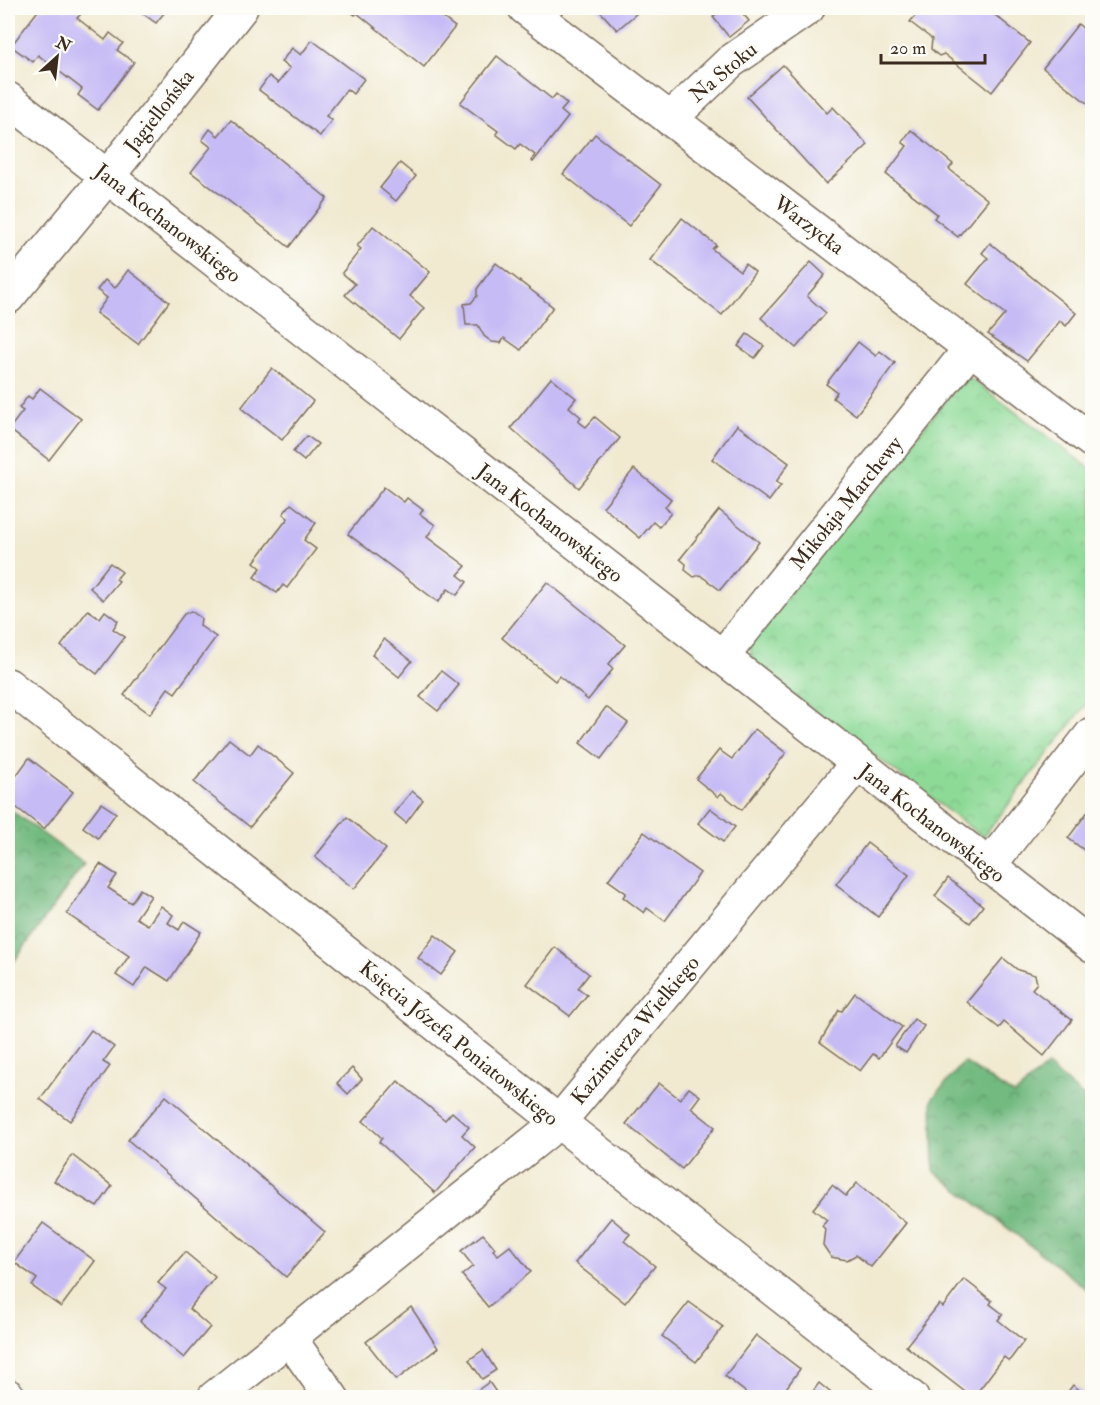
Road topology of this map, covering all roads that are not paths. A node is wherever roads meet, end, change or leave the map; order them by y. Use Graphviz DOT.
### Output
graph roads {
  1 [pos="241,8"];
  2 [pos="525,8"];
  3 [pos="808,8"];
  4 [pos="8,99"];
  5 [pos="670,119"];
  6 [pos="108,176"];
  7 [pos="8,297"];
  8 [pos="970,349"];
  9 [pos="1092,441"];
  10 [pos="722,657"];
  11 [pos="8,685"];
  12 [pos="1092,734"];
  13 [pos="856,765"];
  14 [pos="988,867"];
  15 [pos="1092,946"];
  16 [pos="559,1122"];
  17 [pos="290,1339"];
  18 [pos="214,1398"];
  19 [pos="332,1398"];
  20 [pos="912,1398"];
  1 -- 6 [label="street, Jagiellońska"];
  2 -- 5 [label="street, Warzycka"];
  3 -- 5 [label="street, Na Stoku"];
  4 -- 6 [label="street, Jana Kochanowskiego"];
  5 -- 8 [label="street, Warzycka"];
  6 -- 7 [label="street, Jagiellońska"];
  6 -- 10 [label="street, Jana Kochanowskiego"];
  8 -- 9 [label="street, Warzycka"];
  8 -- 10 [label="street, Mikołaja Marchewy"];
  10 -- 13 [label="street, Jana Kochanowskiego"];
  11 -- 16 [label="street, Księcia Józefa Poniatowskiego"];
  12 -- 14 [label="street"];
  13 -- 14 [label="street, Jana Kochanowskiego"];
  13 -- 16 [label="street, Kazimierza Wielkiego"];
  14 -- 15 [label="street, Jana Kochanowskiego"];
  16 -- 17 [label="street, Kazimierza Wielkiego"];
  16 -- 20 [label="street, Księcia Józefa Poniatowskiego"];
  17 -- 18 [label="street, Kazimierza Wielkiego"];
  17 -- 19 [label="street"];
}
